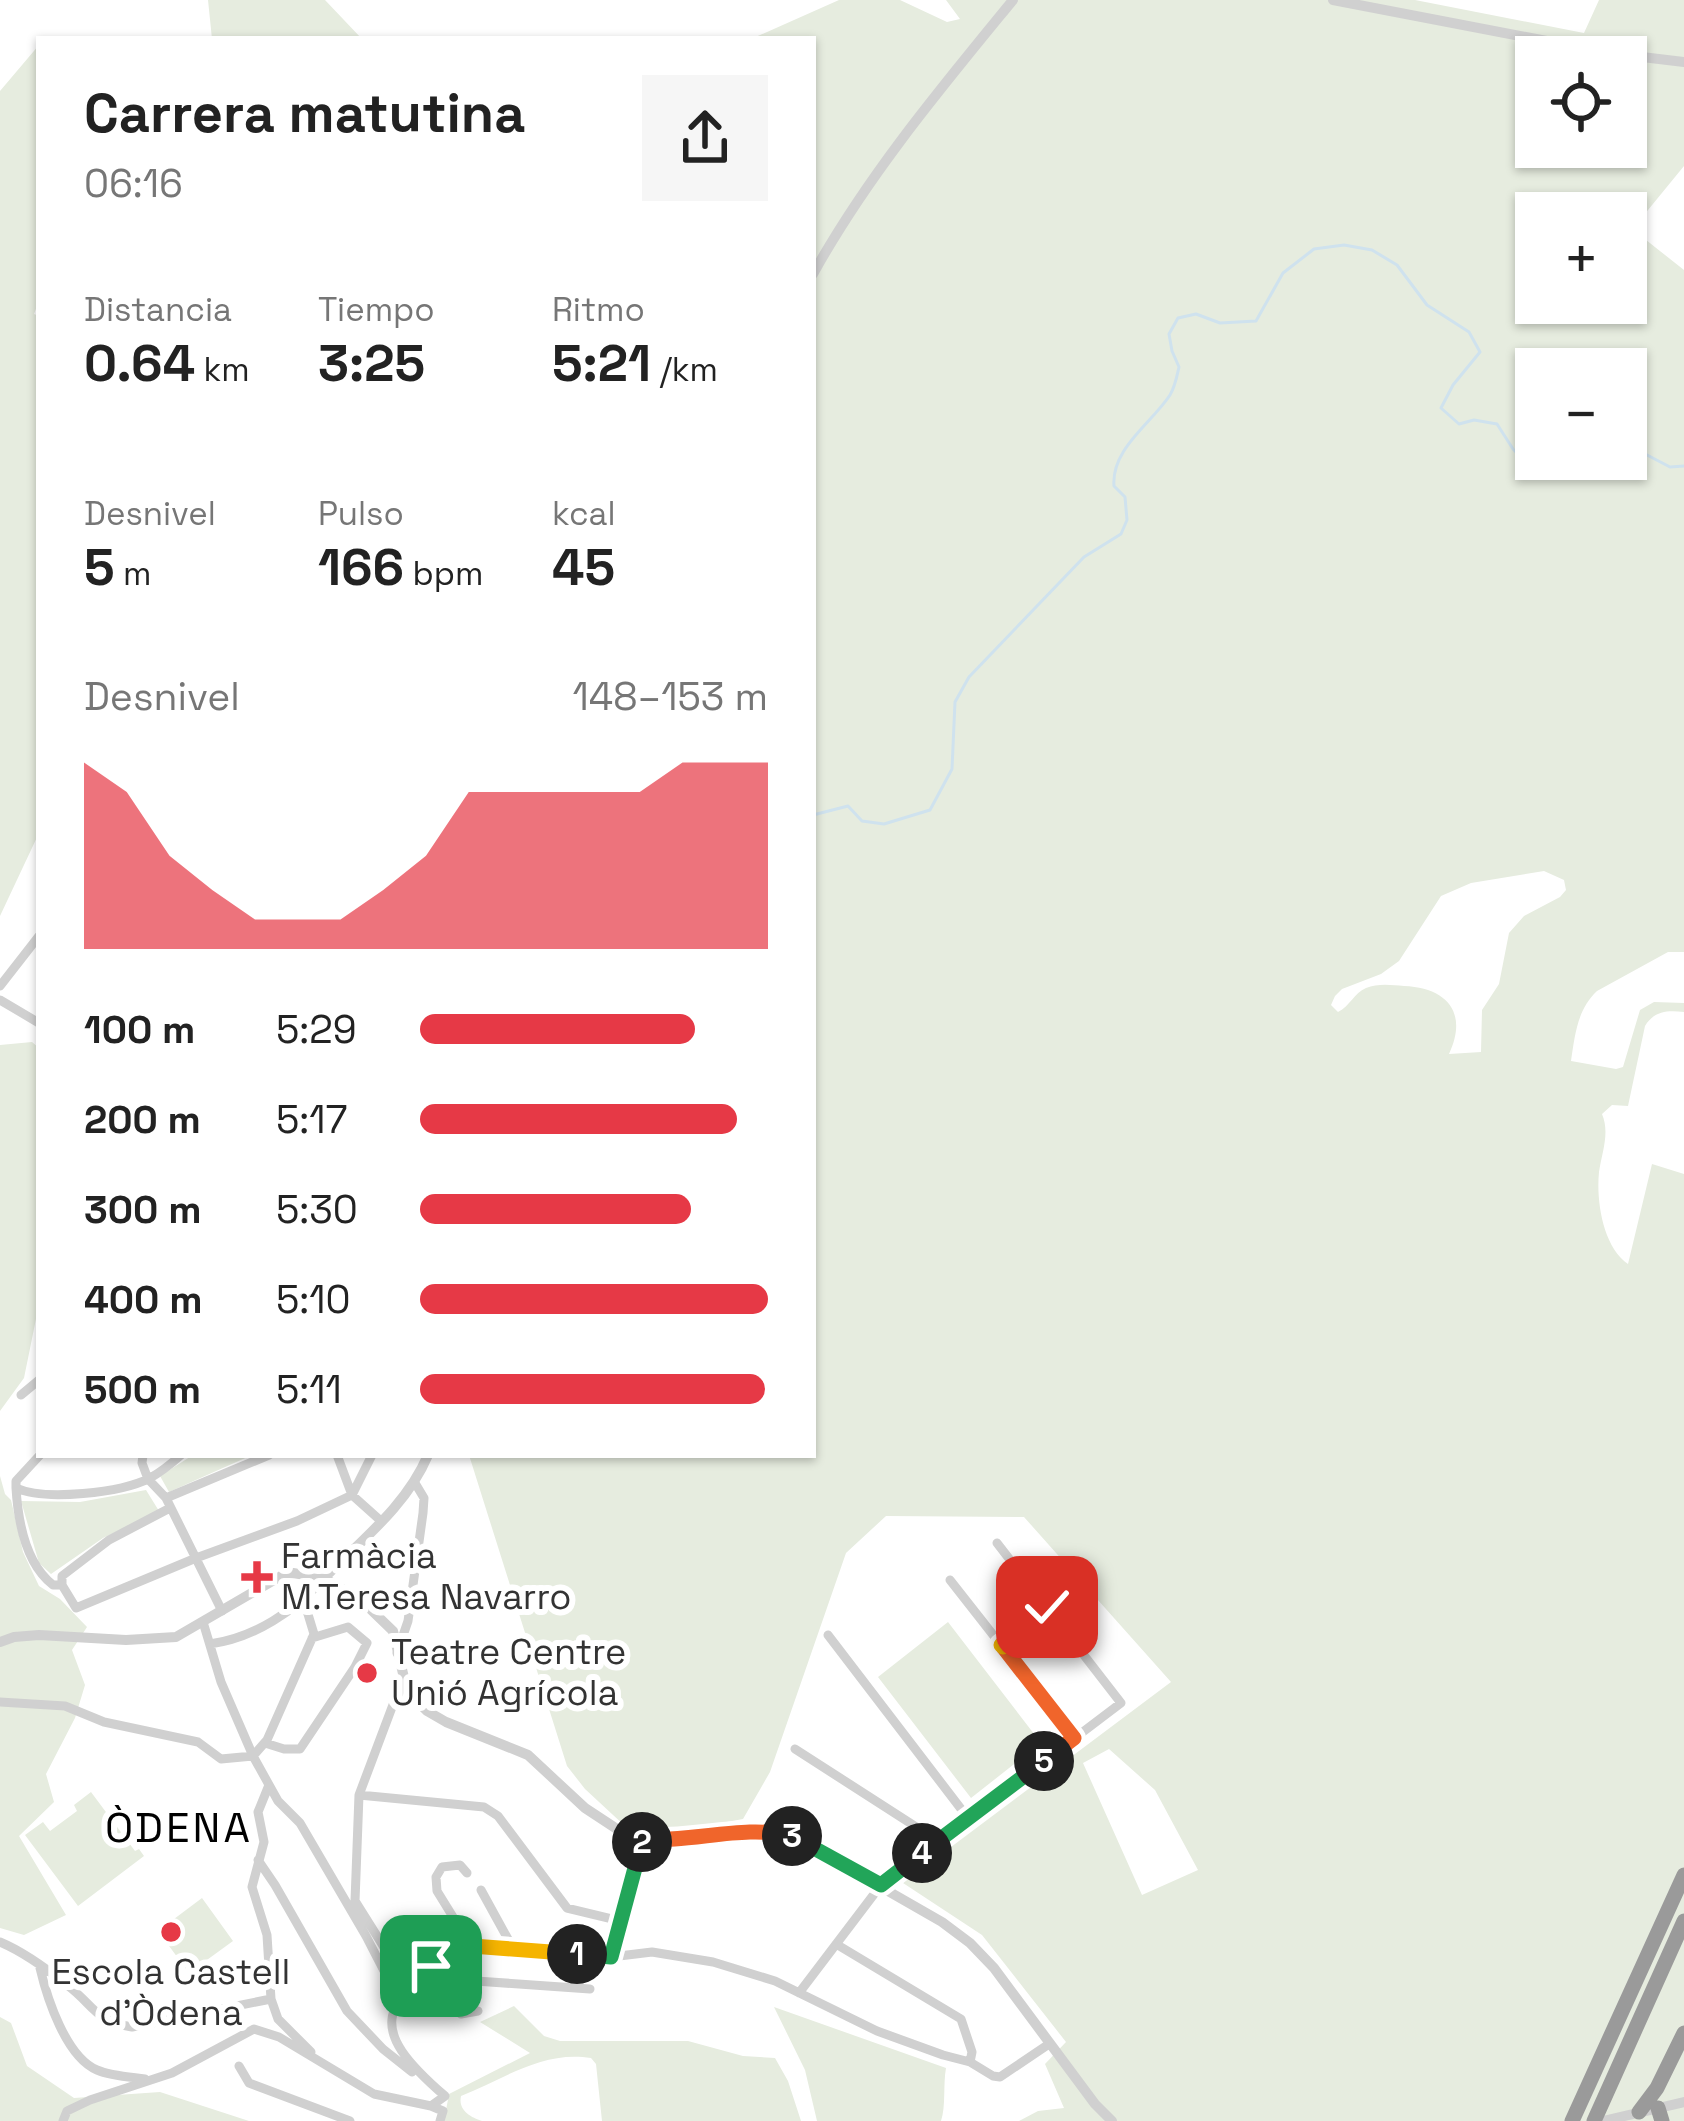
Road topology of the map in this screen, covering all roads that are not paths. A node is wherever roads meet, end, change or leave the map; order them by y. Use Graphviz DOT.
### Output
graph roads {
  1 [pos="1012,0"];
  2 [pos="1333,0"];
  3 [pos="1684,62"];
  4 [pos="816,269"];
  5 [pos="36,940"];
  6 [pos="0,986"];
  7 [pos="0,1000"];
  8 [pos="36,1021"];
  9 [pos="36,1382"];
  10 [pos="21,1395"];
  11 [pos="37,1458"];
  12 [pos="143,1458"];
  13 [pos="177,1458"];
  14 [pos="262,1458"];
  15 [pos="338,1458"];
  16 [pos="371,1458"];
  17 [pos="427,1458"];
  18 [pos="148,1479"];
  19 [pos="415,1483"];
  20 [pos="16,1488"];
  21 [pos="352,1496"];
  22 [pos="168,1503"];
  23 [pos="381,1521"];
  24 [pos="997,1543"];
  25 [pos="196,1558"];
  26 [pos="324,1578"];
  27 [pos="62,1580"];
  28 [pos="950,1580"];
  29 [pos="304,1601"];
  30 [pos="1047,1607"];
  31 [pos="222,1611"];
  32 [pos="203,1622"];
  33 [pos="828,1635"];
  34 [pos="312,1638"];
  35 [pos="0,1642"];
  36 [pos="210,1643"];
  37 [pos="1001,1645"];
  38 [pos="398,1653"];
  39 [pos="405,1682"];
  40 [pos="0,1702"];
  41 [pos="1074,1738"];
  42 [pos="265,1743"];
  43 [pos="795,1749"];
  44 [pos="253,1756"];
  45 [pos="269,1785"];
  46 [pos="359,1795"];
  47 [pos="968,1818"];
  48 [pos="643,1839"];
  49 [pos="938,1841"];
  50 [pos="258,1860"];
  51 [pos="467,1873"];
  52 [pos="1684,1875"];
  53 [pos="881,1885"];
  54 [pos="481,1890"];
  55 [pos="621,1921"];
  56 [pos="1684,1921"];
  57 [pos="0,1942"];
  58 [pos="836,1943"];
  59 [pos="470,1946"];
  60 [pos="514,1950"];
  61 [pos="611,1957"];
  62 [pos="40,1966"];
  63 [pos="431,1966"];
  64 [pos="409,1987"];
  65 [pos="445,1988"];
  66 [pos="590,1989"];
  67 [pos="799,1993"];
  68 [pos="398,1998"];
  69 [pos="271,1999"];
  70 [pos="478,2011"];
  71 [pos="1684,2032"];
  72 [pos="1049,2044"];
  73 [pos="970,2062"];
  74 [pos="321,2063"];
  75 [pos="238,2066"];
  76 [pos="151,2080"];
  77 [pos="435,2088"];
  78 [pos="1684,2102"];
  79 [pos="431,2106"];
  80 [pos="1639,2112"];
  81 [pos="1660,2115"];
  82 [pos="63,2121"];
  83 [pos="350,2121"];
  84 [pos="440,2121"];
  85 [pos="1112,2121"];
  86 [pos="1572,2121"];
  87 [pos="1594,2121"];
  88 [pos="1604,2121"];
  1 -- 4 [label="street"];
  2 -- 3 [label="street"];
  5 -- 6 [label="street"];
  7 -- 8 [label="street"];
  9 -- 10 [label="street"];
  11 -- 20 [label="street"];
  12 -- 18 [label="street"];
  13 -- 18 [label="street"];
  14 -- 22 [label="street"];
  15 -- 21 [label="street"];
  16 -- 21 [label="street"];
  17 -- 19 [label="street"];
  18 -- 20 [label="street"];
  18 -- 22 [label="street"];
  19 -- 23 [label="street"];
  19 -- 38 [label="street"];
  20 -- 27 [label="street"];
  21 -- 23 [label="street"];
  21 -- 25 [label="street"];
  22 -- 25 [label="street"];
  22 -- 27 [label="street"];
  23 -- 26 [label="street"];
  24 -- 30 [label="street"];
  25 -- 27 [label="street"];
  25 -- 31 [label="street"];
  26 -- 29 [label="street"];
  26 -- 31 [label="street"];
  26 -- 38 [label="street"];
  28 -- 37 [label="street"];
  29 -- 34 [label="street"];
  29 -- 36 [label="street"];
  30 -- 37 [label="street"];
  30 -- 41 [label="street"];
  31 -- 32 [label="street"];
  32 -- 35 [label="street"];
  32 -- 36 [label="street"];
  33 -- 47 [label="street"];
  34 -- 42 [label="street"];
  34 -- 42 [label="street"];
  36 -- 44 [label="street"];
  37 -- 41 [label="street"];
  38 -- 39 [label="street"];
  39 -- 46 [label="street"];
  39 -- 48 [label="street"];
  40 -- 44 [label="street"];
  41 -- 47 [label="street"];
  42 -- 44 [label="street"];
  43 -- 49 [label="street"];
  44 -- 45 [label="street"];
  45 -- 50 [label="street"];
  45 -- 68 [label="street"];
  46 -- 55 [label="street"];
  46 -- 64 [label="street"];
  47 -- 49 [label="street"];
  48 -- 53 [label="street"];
  48 -- 55 [label="street"];
  49 -- 53 [label="street"];
  50 -- 69 [label="street"];
  50 -- 77 [label="street"];
  51 -- 59 [label="street"];
  52 -- 86 [label="highway"];
  53 -- 58 [label="street"];
  53 -- 72 [label="street"];
  54 -- 60 [label="street"];
  55 -- 61 [label="street"];
  56 -- 87 [label="highway"];
  57 -- 62 [label="street"];
  58 -- 67 [label="street"];
  58 -- 73 [label="street"];
  59 -- 60 [label="street"];
  59 -- 63 [label="street"];
  60 -- 61 [label="street"];
  61 -- 67 [label="street"];
  62 -- 69 [label="street"];
  62 -- 76 [label="street"];
  63 -- 64 [label="street"];
  63 -- 65 [label="street"];
  64 -- 68 [label="street"];
  65 -- 66 [label="street"];
  65 -- 70 [label="street"];
  67 -- 73 [label="street"];
  68 -- 77 [label="street"];
  69 -- 74 [label="street"];
  71 -- 80 [label="highway"];
  72 -- 73 [label="street"];
  72 -- 85 [label="street"];
  74 -- 76 [label="street"];
  74 -- 79 [label="street"];
  75 -- 83 [label="street"];
  76 -- 82 [label="street"];
  77 -- 79 [label="street"];
  78 -- 81 [label="street"];
  79 -- 84 [label="street"];
  80 -- 81 [label="street"];
  80 -- 88 [label="street"];
}
